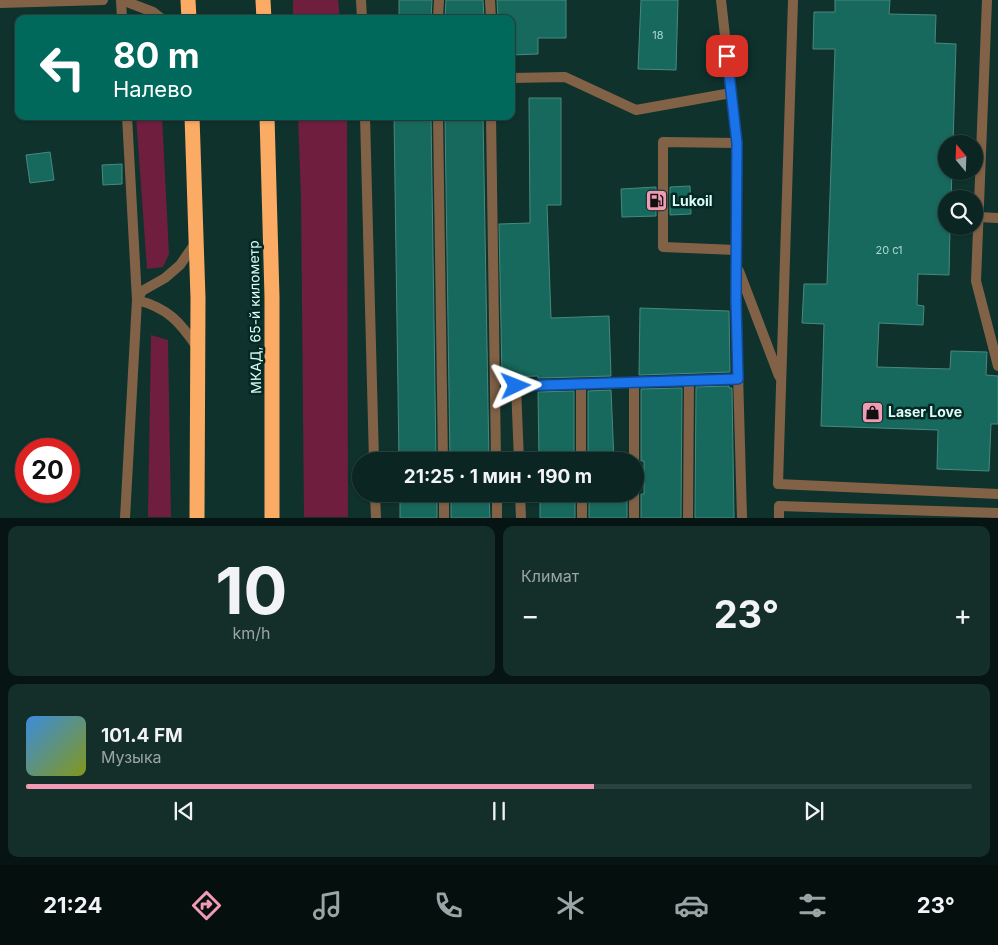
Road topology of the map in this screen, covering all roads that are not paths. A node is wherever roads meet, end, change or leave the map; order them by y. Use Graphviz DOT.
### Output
graph roads {
  1 [pos="103,0"];
  2 [pos="121,0"];
  3 [pos="188,0"];
  4 [pos="264,0"];
  5 [pos="362,0"];
  6 [pos="438,0"];
  7 [pos="490,0"];
  8 [pos="721,0"];
  9 [pos="793,0"];
  10 [pos="987,0"];
  11 [pos="0,3"];
  12 [pos="122,15"];
  13 [pos="157,15"];
  14 [pos="189,15"];
  15 [pos="264,15"];
  16 [pos="362,15"];
  17 [pos="438,15"];
  18 [pos="490,15"];
  19 [pos="515,78"];
  20 [pos="731,93"];
  21 [pos="127,120"];
  22 [pos="192,120"];
  23 [pos="267,120"];
  24 [pos="365,120"];
  25 [pos="438,120"];
  26 [pos="492,120"];
  27 [pos="737,143"];
  28 [pos="979,190"];
  29 [pos="983,217"];
  30 [pos="998,218"];
  31 [pos="977,235"];
  32 [pos="196,242"];
  33 [pos="736,250"];
  34 [pos="736,265"];
  35 [pos="137,300"];
  36 [pos="198,347"];
  37 [pos="998,366"];
  38 [pos="738,379"];
  39 [pos="689,380"];
  40 [pos="634,382"];
  41 [pos="781,382"];
  42 [pos="581,384"];
  43 [pos="374,452"];
  44 [pos="443,452"];
  45 [pos="496,452"];
  46 [pos="519,452"];
  47 [pos="582,452"];
  48 [pos="634,452"];
  49 [pos="998,494"];
  50 [pos="375,502"];
  51 [pos="444,502"];
  52 [pos="497,502"];
  53 [pos="520,502"];
  54 [pos="582,502"];
  55 [pos="634,502"];
  56 [pos="998,513"];
  57 [pos="125,518"];
  58 [pos="197,518"];
  59 [pos="272,518"];
  60 [pos="376,518"];
  61 [pos="444,518"];
  62 [pos="497,518"];
  63 [pos="521,518"];
  64 [pos="582,518"];
  65 [pos="634,518"];
  66 [pos="688,518"];
  67 [pos="742,518"];
  68 [pos="779,518"];
  1 -- 11 [label="lane"];
  2 -- 12 [label="lane"];
  2 -- 13 [label="lane"];
  3 -- 14 [label="highway"];
  4 -- 15 [label="highway"];
  5 -- 16 [label="lane"];
  6 -- 17 [label="lane"];
  7 -- 18 [label="lane"];
  8 -- 20 [label="lane"];
  9 -- 41 [label="lane"];
  10 -- 28 [label="lane"];
  19 -- 20 [label="lane"];
  20 -- 27 [label="lane"];
  21 -- 35 [label="lane"];
  22 -- 32 [label="highway"];
  23 -- 59 [label="highway, МКАД, 65-й километр"];
  24 -- 43 [label="lane"];
  25 -- 44 [label="lane"];
  26 -- 45 [label="lane"];
  27 -- 33 [label="lane"];
  27 -- 33 [label="lane"];
  29 -- 30 [label="lane"];
  31 -- 37 [label="lane"];
  32 -- 35 [label="lane"];
  32 -- 36 [label="highway"];
  33 -- 34 [label="lane"];
  34 -- 38 [label="lane"];
  34 -- 41 [label="lane"];
  35 -- 36 [label="lane"];
  35 -- 57 [label="lane"];
  36 -- 58 [label="highway"];
  38 -- 39 [label="lane"];
  38 -- 67 [label="lane"];
  39 -- 40 [label="lane"];
  39 -- 66 [label="lane"];
  40 -- 42 [label="lane"];
  40 -- 48 [label="lane"];
  41 -- 49 [label="lane"];
  42 -- 46 [label="lane"];
  42 -- 47 [label="lane"];
  50 -- 60 [label="lane"];
  51 -- 61 [label="lane"];
  52 -- 62 [label="lane"];
  53 -- 63 [label="lane"];
  54 -- 64 [label="lane"];
  55 -- 65 [label="lane"];
  56 -- 68 [label="lane"];
}
